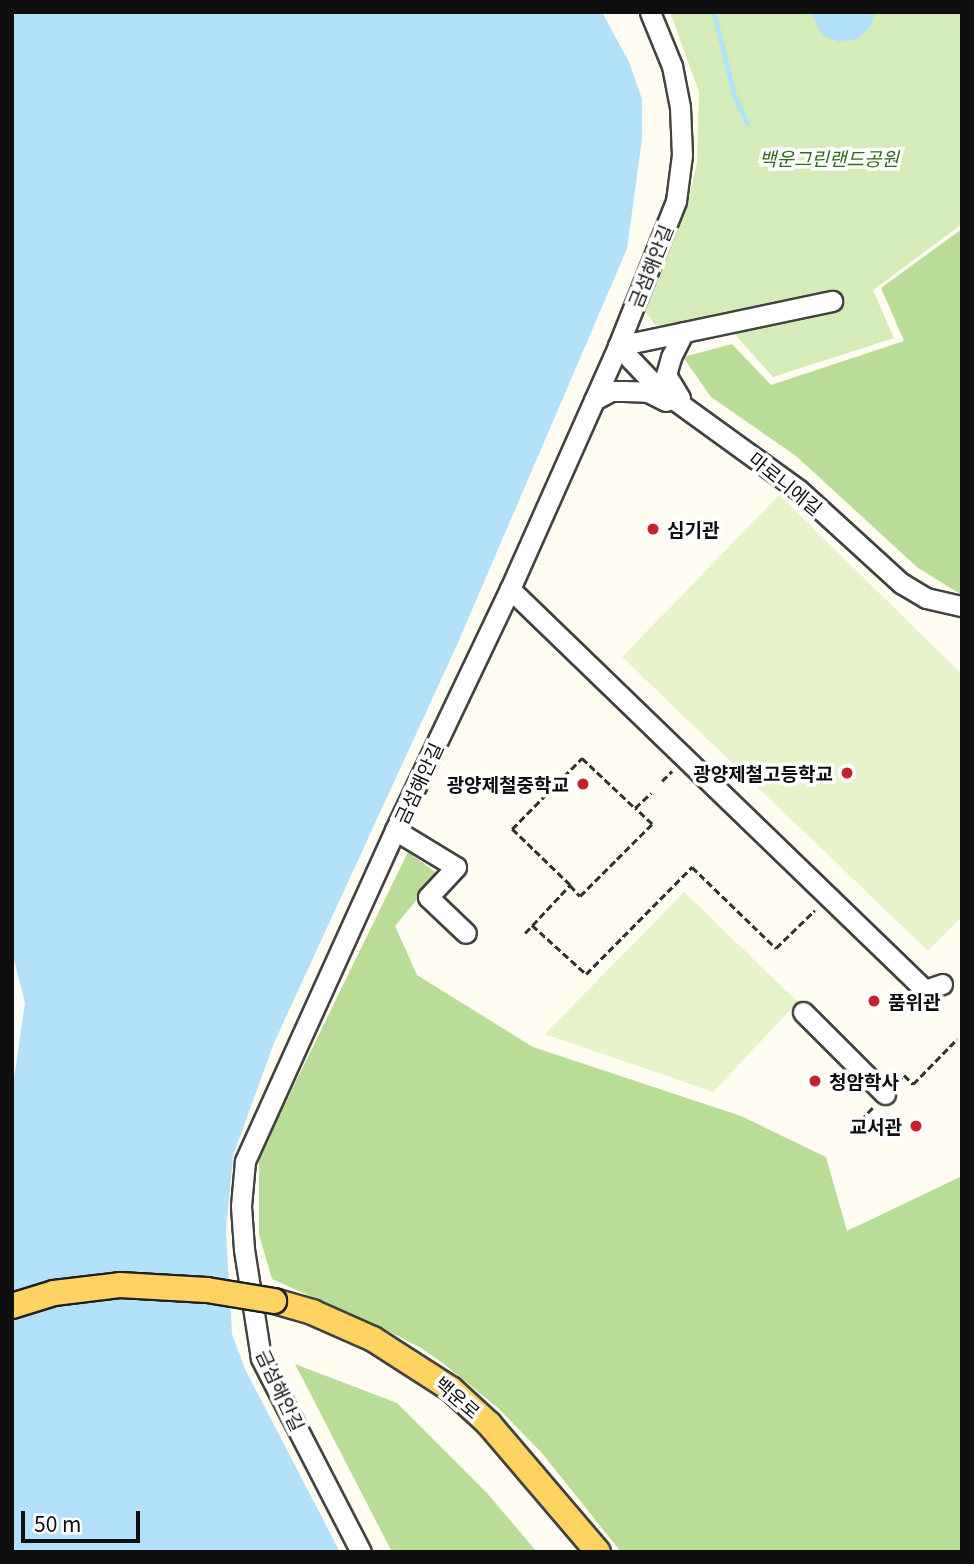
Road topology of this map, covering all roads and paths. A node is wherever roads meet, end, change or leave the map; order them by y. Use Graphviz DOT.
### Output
graph roads {
  1 [pos="650,12"];
  2 [pos="832,301"];
  3 [pos="684,332"];
  4 [pos="618,346"];
  5 [pos="594,400"];
  6 [pos="691,413"];
  7 [pos="510,589"];
  8 [pos="962,606"];
  9 [pos="651,793"];
  10 [pos="635,808"];
  11 [pos="395,830"];
  12 [pos="570,885"];
  13 [pos="829,896"];
  14 [pos="532,925"];
  15 [pos="466,933"];
  16 [pos="525,933"];
  17 [pos="942,984"];
  18 [pos="803,1012"];
  19 [pos="957,1039"];
  20 [pos="886,1094"];
  21 [pos="853,1128"];
  22 [pos="12,1306"];
  23 [pos="361,1552"];
  24 [pos="598,1552"];
  1 -- 4 [label="street, 금섬해안길"];
  2 -- 3 [label="street"];
  3 -- 4 [label="street"];
  3 -- 6 [label="street"];
  4 -- 5 [label="street, 금섬해안길"];
  4 -- 6 [label="street, 마로니에길"];
  5 -- 6 [label="street"];
  5 -- 7 [label="street, 금섬해안길"];
  6 -- 8 [label="street, 마로니에길"];
  7 -- 11 [label="street, 금섬해안길"];
  7 -- 13 [label="street"];
  9 -- 10 [label="path"];
  10 -- 12 [label="path"];
  10 -- 12 [label="path"];
  11 -- 15 [label="street"];
  11 -- 23 [label="street, 금섬해안길"];
  12 -- 14 [label="path"];
  13 -- 14 [label="path"];
  13 -- 17 [label="street"];
  14 -- 16 [label="path"];
  18 -- 20 [label="street"];
  19 -- 20 [label="path"];
  20 -- 21 [label="path"];
  22 -- 24 [label="main road, 백운로, bridge"];
}
